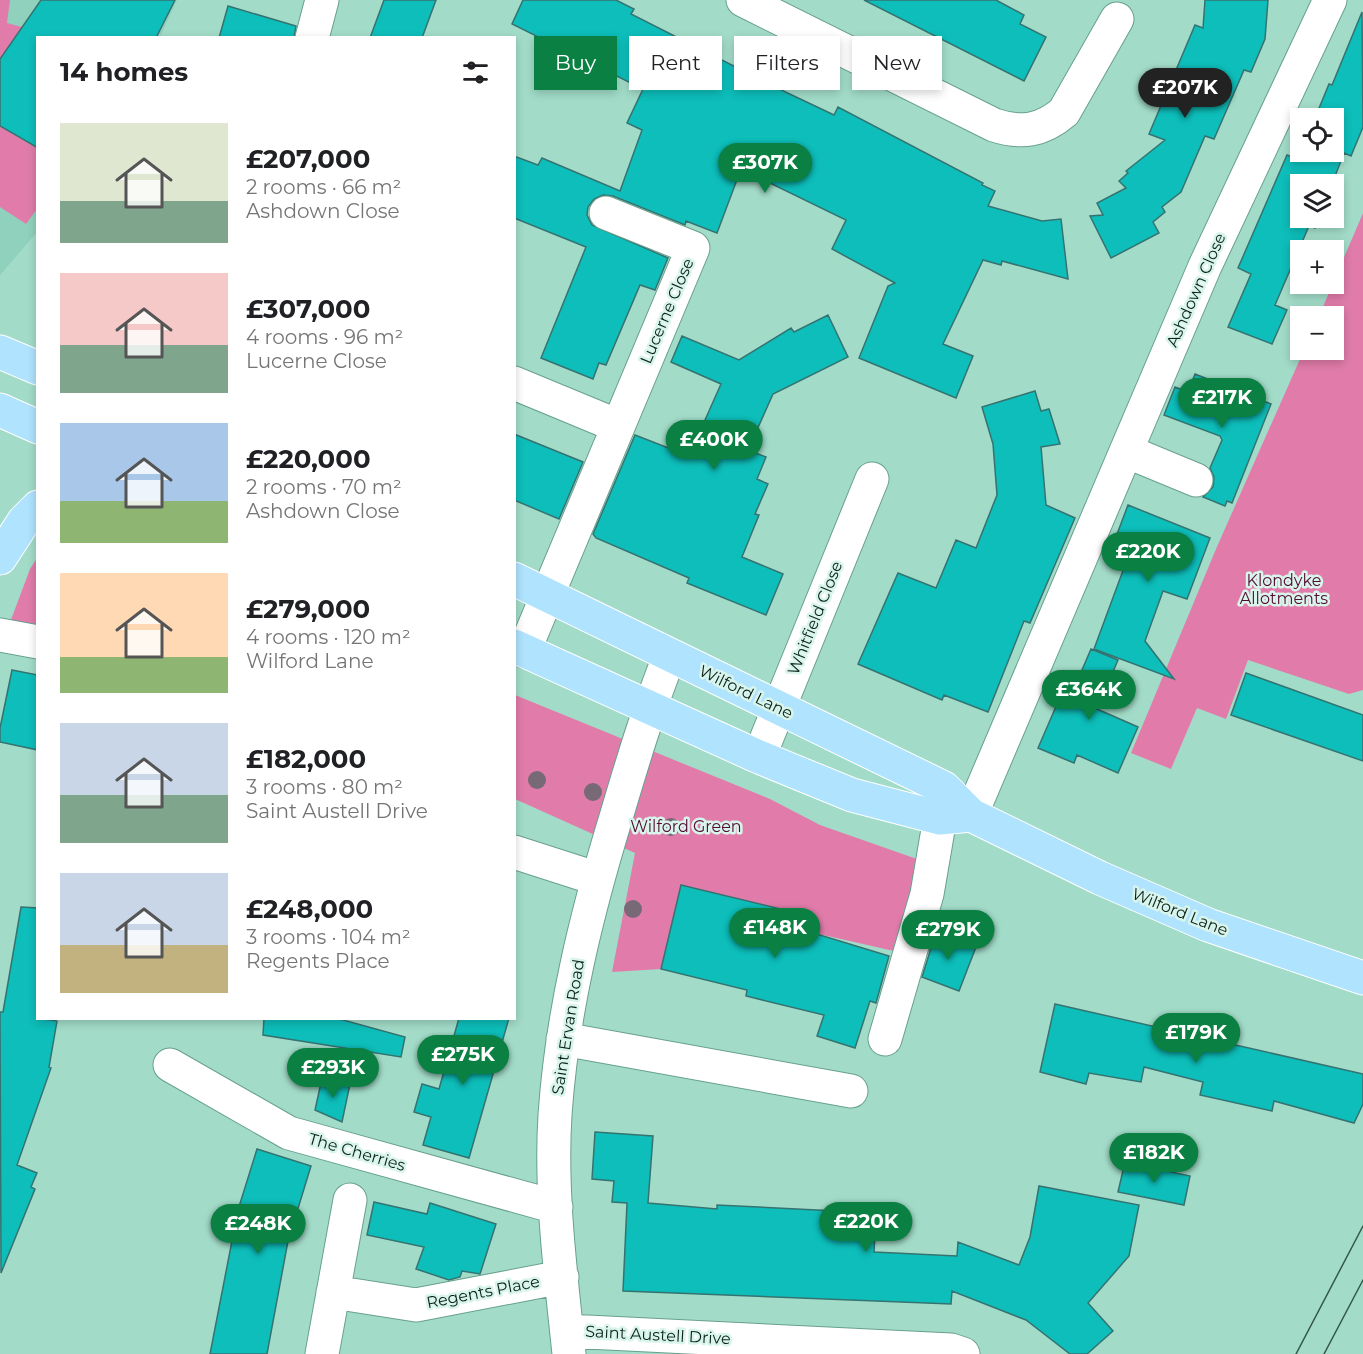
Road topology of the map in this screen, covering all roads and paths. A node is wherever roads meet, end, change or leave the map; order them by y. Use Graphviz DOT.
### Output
graph roads {
  1 [pos="322,0"];
  2 [pos="744,0"];
  3 [pos="1330,0"];
  4 [pos="1117,19"];
  5 [pos="313,36"];
  6 [pos="606,213"];
  7 [pos="0,352"];
  8 [pos="36,367"];
  9 [pos="516,384"];
  10 [pos="0,410"];
  11 [pos="36,426"];
  12 [pos="618,426"];
  13 [pos="1126,451"];
  14 [pos="872,479"];
  15 [pos="1196,480"];
  16 [pos="36,509"];
  17 [pos="0,558"];
  18 [pos="516,580"];
  19 [pos="547,595"];
  20 [pos="0,635"];
  21 [pos="36,642"];
  22 [pos="519,649"];
  23 [pos="670,655"];
  24 [pos="649,708"];
  25 [pos="779,708"];
  26 [pos="759,757"];
  27 [pos="956,816"];
  28 [pos="516,853"];
  29 [pos="598,879"];
  30 [pos="1363,978"];
  31 [pos="563,1039"];
  32 [pos="885,1039"];
  33 [pos="170,1065"];
  34 [pos="851,1090"];
  35 [pos="350,1200"];
  36 [pos="556,1207"];
  37 [pos="562,1277"];
  38 [pos="333,1292"];
  39 [pos="568,1342"];
  40 [pos="322,1354"];
  41 [pos="963,1354"];
  1 -- 5 [label="street"];
  2 -- 4 [label="street"];
  3 -- 13 [label="street, Ashdown Close"];
  6 -- 12 [label="street, Lucerne Close"];
  7 -- 8 [label="main road"];
  9 -- 12 [label="street"];
  10 -- 11 [label="main road"];
  12 -- 19 [label="street, Lucerne Close"];
  13 -- 15 [label="street"];
  13 -- 27 [label="street, Ashdown Close"];
  14 -- 25 [label="street, Whitfield Close"];
  16 -- 17 [label="main road"];
  18 -- 19 [label="main road, Wilford Lane"];
  19 -- 22 [label="street, Lucerne Close"];
  19 -- 23 [label="main road, Wilford Lane"];
  20 -- 21 [label="street"];
  22 -- 24 [label="main road, Wilford Lane"];
  23 -- 24 [label="street, Saint Ervan Road"];
  23 -- 25 [label="main road, Wilford Lane"];
  24 -- 26 [label="main road, Wilford Lane"];
  24 -- 29 [label="street, Saint Ervan Road"];
  25 -- 26 [label="street, Whitfield Close"];
  25 -- 27 [label="main road, Wilford Lane"];
  26 -- 27 [label="main road, Wilford Lane"];
  27 -- 30 [label="main road, Wilford Lane"];
  27 -- 32 [label="street, Ashdown Close"];
  28 -- 29 [label="street"];
  29 -- 31 [label="street, Saint Ervan Road"];
  31 -- 34 [label="street"];
  31 -- 36 [label="street, Saint Ervan Road"];
  33 -- 36 [label="street, The Cherries"];
  35 -- 38 [label="street"];
  36 -- 37 [label="street, Saint Ervan Road"];
  37 -- 38 [label="street, Regents Place"];
  37 -- 39 [label="street, Saint Ervan Road"];
  38 -- 40 [label="street"];
  39 -- 41 [label="street, Saint Austell Drive"];
}
